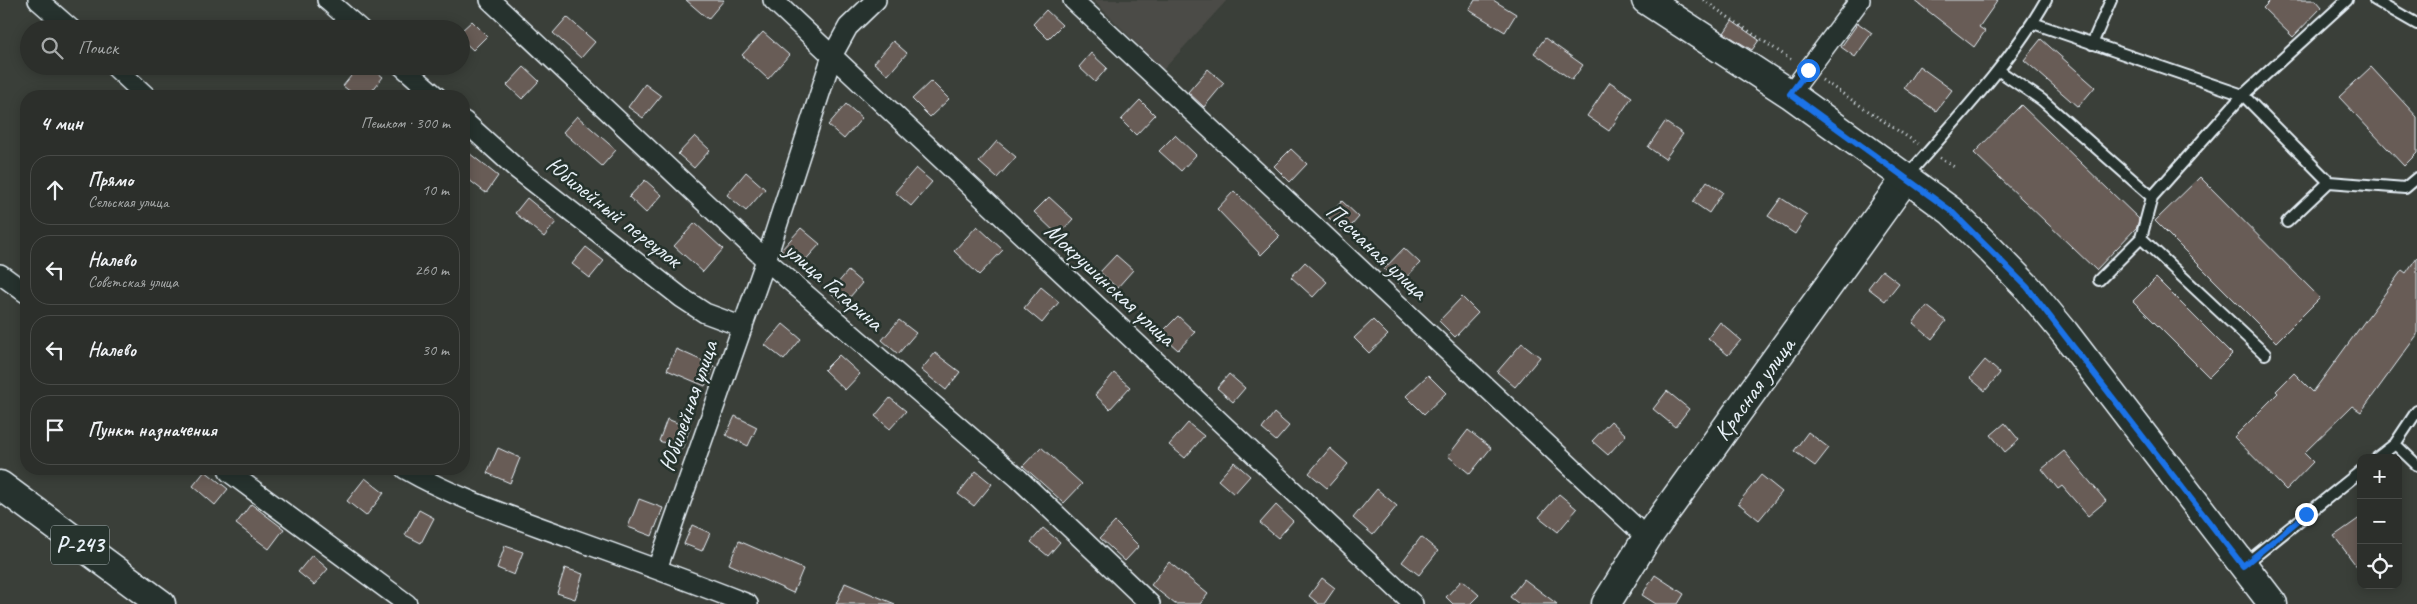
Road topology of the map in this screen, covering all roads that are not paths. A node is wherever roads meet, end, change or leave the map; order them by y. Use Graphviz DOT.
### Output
graph roads {
  1 [pos="38,0"];
  2 [pos="328,0"];
  3 [pos="490,0"];
  4 [pos="773,0"];
  5 [pos="876,0"];
  6 [pos="1073,0"];
  7 [pos="1646,0"];
  8 [pos="1860,0"];
  9 [pos="2046,0"];
  10 [pos="2112,0"];
  11 [pos="2347,0"];
  12 [pos="2375,0"];
  13 [pos="61,20"];
  14 [pos="350,20"];
  15 [pos="2032,23"];
  16 [pos="2417,24"];
  17 [pos="2092,44"];
  18 [pos="832,56"];
  19 [pos="1998,70"];
  20 [pos="124,75"];
  21 [pos="412,75"];
  22 [pos="140,90"];
  23 [pos="429,90"];
  24 [pos="1790,94"];
  25 [pos="2243,95"];
  26 [pos="470,126"];
  27 [pos="1906,178"];
  28 [pos="2417,178"];
  29 [pos="2329,182"];
  30 [pos="2152,197"];
  31 [pos="2287,222"];
  32 [pos="2141,238"];
  33 [pos="766,260"];
  34 [pos="0,274"];
  35 [pos="2099,280"];
  36 [pos="20,289"];
  37 [pos="743,327"];
  38 [pos="2265,354"];
  39 [pos="2417,411"];
  40 [pos="2395,444"];
  41 [pos="2382,454"];
  42 [pos="2417,465"];
  43 [pos="2357,474"];
  44 [pos="233,475"];
  45 [pos="417,475"];
  46 [pos="0,485"];
  47 [pos="1647,538"];
  48 [pos="2243,566"];
  49 [pos="657,569"];
  50 [pos="161,604"];
  51 [pos="407,604"];
  52 [pos="748,604"];
  53 [pos="1150,604"];
  54 [pos="1413,604"];
  55 [pos="1606,604"];
  56 [pos="2273,604"];
  1 -- 13 [label="street"];
  2 -- 14 [label="street"];
  3 -- 33 [label="street, улица Гагарина"];
  4 -- 18 [label="street, Мокрушинская улица"];
  5 -- 18 [label="street, Юбилейная улица"];
  6 -- 47 [label="street, Песчаная улица"];
  7 -- 24 [label="main road"];
  8 -- 24 [label="street"];
  9 -- 15 [label="lane"];
  10 -- 17 [label="lane"];
  11 -- 25 [label="lane"];
  12 -- 16 [label="lane"];
  15 -- 17 [label="lane"];
  15 -- 19 [label="lane"];
  17 -- 25 [label="lane"];
  18 -- 33 [label="street, Юбилейная улица"];
  18 -- 54 [label="street, Мокрушинская улица"];
  19 -- 27 [label="lane"];
  19 -- 30 [label="lane"];
  20 -- 22 [label="street"];
  21 -- 23 [label="street"];
  24 -- 27 [label="main road"];
  25 -- 29 [label="lane"];
  25 -- 30 [label="lane"];
  26 -- 37 [label="street, Юбилейный переулок"];
  27 -- 47 [label="main road, Красная улица"];
  27 -- 48 [label="main road"];
  28 -- 29 [label="lane"];
  29 -- 31 [label="lane"];
  30 -- 32 [label="lane"];
  32 -- 35 [label="lane"];
  32 -- 38 [label="lane"];
  33 -- 37 [label="street, Юбилейная улица"];
  33 -- 53 [label="street, улица Гагарина"];
  34 -- 36 [label="street"];
  37 -- 49 [label="street, Юбилейная улица"];
  39 -- 40 [label="lane"];
  40 -- 41 [label="lane"];
  40 -- 42 [label="lane"];
  43 -- 48 [label="lane"];
  44 -- 51 [label="street"];
  45 -- 49 [label="street"];
  46 -- 50 [label="main road, Р-243"];
  47 -- 55 [label="main road, Красная улица"];
  48 -- 56 [label="main road"];
  49 -- 52 [label="street"];
}
